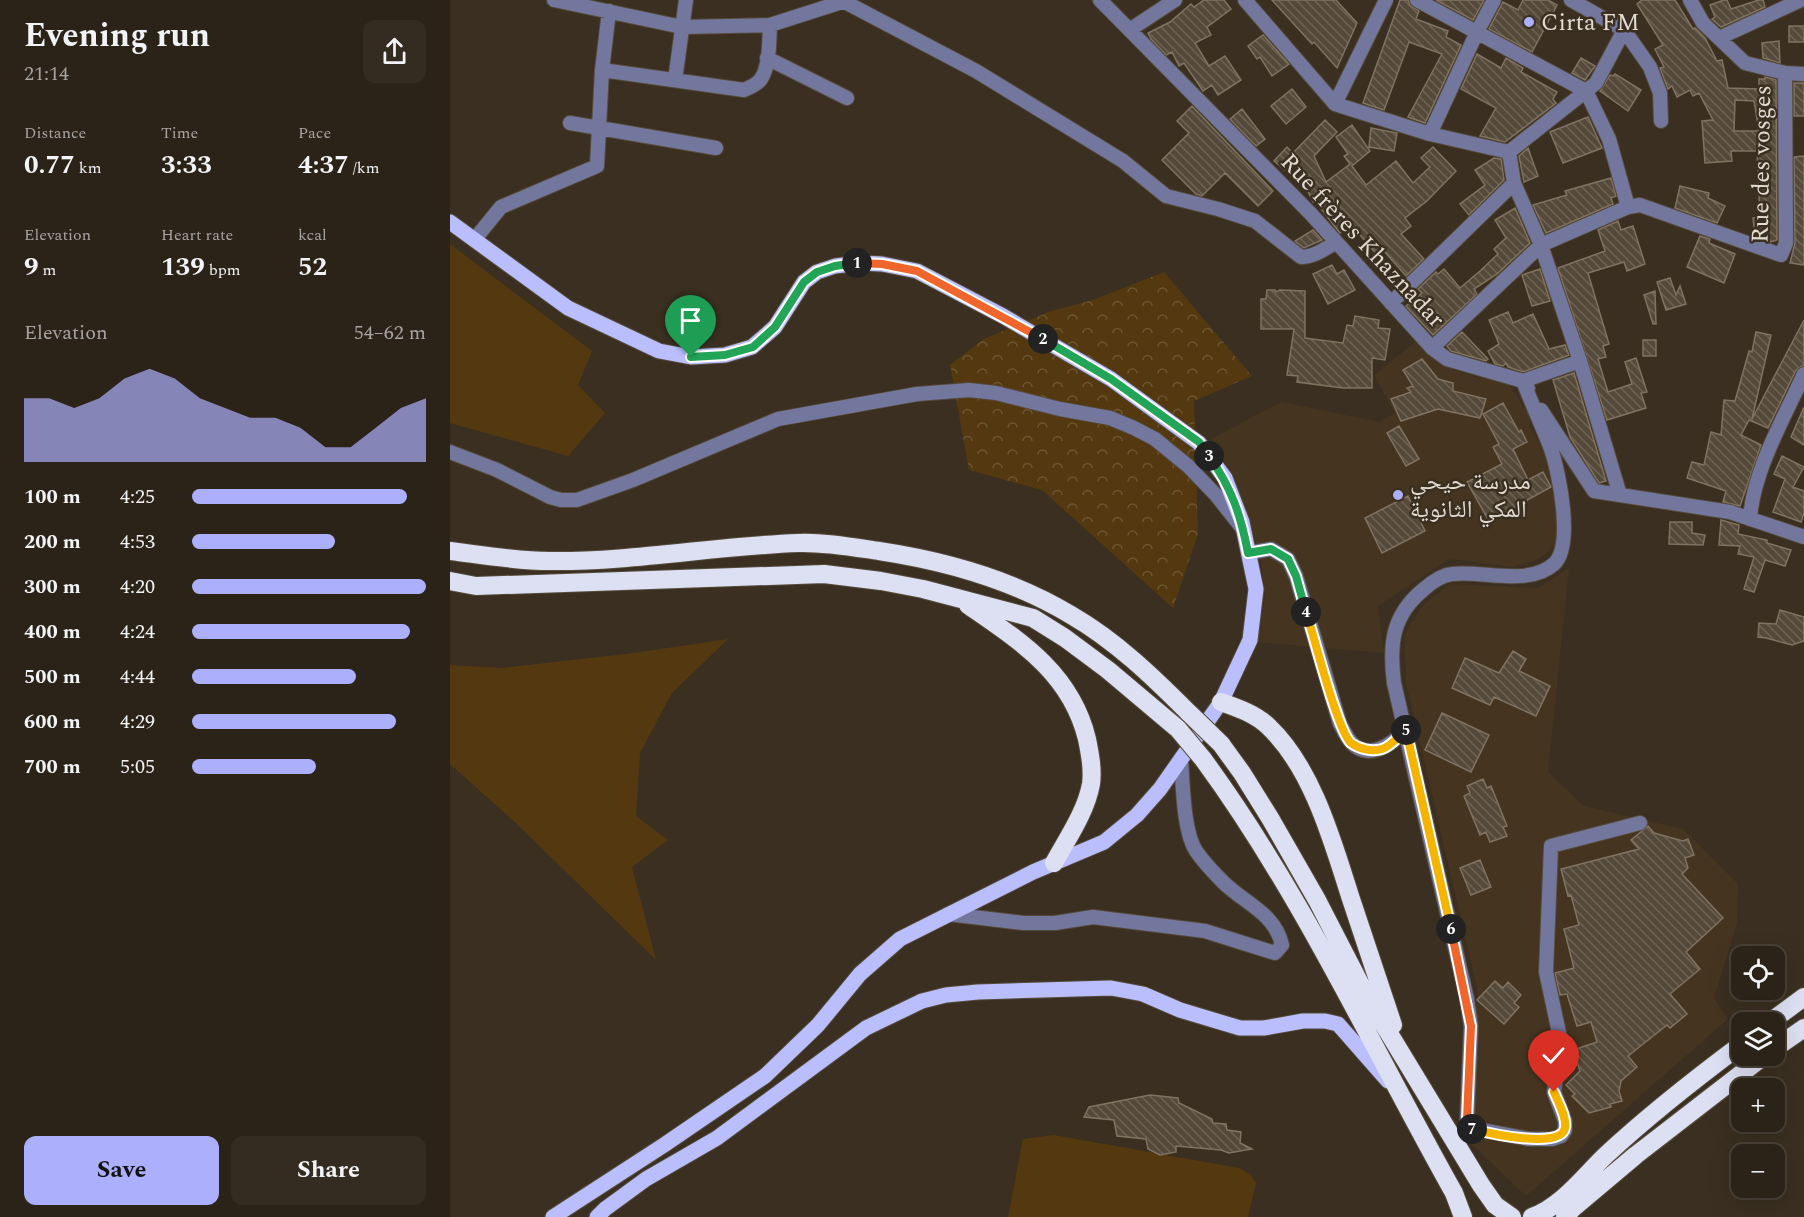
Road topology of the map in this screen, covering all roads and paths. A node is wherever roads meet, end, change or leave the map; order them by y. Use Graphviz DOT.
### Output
graph roads {
  1 [pos="554,0"];
  2 [pos="686,0"];
  3 [pos="1100,0"];
  4 [pos="1175,0"];
  5 [pos="1245,0"];
  6 [pos="1386,0"];
  7 [pos="1417,0"];
  8 [pos="1494,0"];
  9 [pos="1571,0"];
  10 [pos="1690,0"];
  11 [pos="1801,0"];
  12 [pos="846,1"];
  13 [pos="609,11"];
  14 [pos="770,26"];
  15 [pos="682,27"];
  16 [pos="1131,29"];
  17 [pos="1624,30"];
  18 [pos="1477,32"];
  19 [pos="1719,38"];
  20 [pos="767,58"];
  21 [pos="602,70"];
  22 [pos="1785,73"];
  23 [pos="1804,74"];
  24 [pos="675,80"];
  25 [pos="1586,91"];
  26 [pos="848,98"];
  27 [pos="1335,104"];
  28 [pos="1661,122"];
  29 [pos="570,123"];
  30 [pos="598,128"];
  31 [pos="1430,134"];
  32 [pos="716,148"];
  33 [pos="1509,152"];
  34 [pos="1514,183"];
  35 [pos="1628,207"];
  36 [pos="450,222"];
  37 [pos="474,240"];
  38 [pos="1336,242"];
  39 [pos="1541,245"];
  40 [pos="1391,303"];
  41 [pos="1432,348"];
  42 [pos="1580,361"];
  43 [pos="1804,374"];
  44 [pos="1523,381"];
  45 [pos="450,452"];
  46 [pos="1620,495"];
  47 [pos="1750,519"];
  48 [pos="1244,530"];
  49 [pos="1804,537"];
  50 [pos="450,551"];
  51 [pos="1248,553"];
  52 [pos="450,581"];
  53 [pos="957,597"];
  54 [pos="1221,702"];
  55 [pos="1406,729"];
  56 [pos="1181,760"];
  57 [pos="1640,823"];
  58 [pos="1054,863"];
  59 [pos="948,914"];
  60 [pos="1804,997"];
  61 [pos="1784,1012"];
  62 [pos="1804,1028"];
  63 [pos="1785,1041"];
  64 [pos="1731,1052"];
  65 [pos="1405,1058"];
  66 [pos="780,1062"];
  67 [pos="1751,1066"];
  68 [pos="794,1080"];
  69 [pos="1402,1096"];
  70 [pos="553,1217"];
  71 [pos="597,1217"];
  72 [pos="1463,1217"];
  73 [pos="1512,1217"];
  74 [pos="1532,1217"];
  75 [pos="1565,1217"];
  1 -- 13 [label="street"];
  2 -- 15 [label="street"];
  3 -- 16 [label="street, Rue frères Khaznadar"];
  4 -- 16 [label="street"];
  5 -- 27 [label="street"];
  6 -- 27 [label="street"];
  7 -- 18 [label="street"];
  8 -- 18 [label="street"];
  9 -- 17 [label="street"];
  10 -- 19 [label="street"];
  11 -- 19 [label="street"];
  12 -- 14 [label="street"];
  12 -- 38 [label="street"];
  13 -- 15 [label="street"];
  13 -- 21 [label="street"];
  14 -- 15 [label="street"];
  14 -- 20 [label="street"];
  15 -- 24 [label="street"];
  16 -- 38 [label="street, Rue frères Khaznadar"];
  17 -- 25 [label="street"];
  17 -- 28 [label="street"];
  18 -- 25 [label="street"];
  18 -- 31 [label="street"];
  19 -- 22 [label="street"];
  20 -- 24 [label="street"];
  20 -- 26 [label="street"];
  21 -- 24 [label="street"];
  21 -- 30 [label="street"];
  22 -- 23 [label="street"];
  22 -- 35 [label="street, Rue des vosges"];
  25 -- 33 [label="street"];
  25 -- 35 [label="street"];
  27 -- 31 [label="street"];
  29 -- 30 [label="street"];
  30 -- 32 [label="street"];
  30 -- 37 [label="street"];
  31 -- 33 [label="street"];
  33 -- 34 [label="street"];
  34 -- 39 [label="street"];
  34 -- 40 [label="street"];
  35 -- 39 [label="street"];
  36 -- 37 [label="main road"];
  37 -- 48 [label="main road"];
  38 -- 40 [label="street, Rue frères Khaznadar"];
  39 -- 41 [label="street"];
  39 -- 42 [label="street"];
  40 -- 41 [label="street, Rue frères Khaznadar"];
  41 -- 44 [label="street, Rue frères Khaznadar"];
  42 -- 44 [label="street"];
  42 -- 46 [label="street"];
  43 -- 47 [label="street"];
  44 -- 46 [label="street"];
  44 -- 55 [label="street"];
  45 -- 48 [label="street"];
  46 -- 47 [label="street"];
  47 -- 49 [label="street"];
  48 -- 51 [label="main road"];
  50 -- 65 [label="highway, bridge"];
  51 -- 54 [label="main road"];
  51 -- 55 [label="street"];
  52 -- 53 [label="highway"];
  53 -- 58 [label="highway"];
  53 -- 69 [label="highway, bridge"];
  54 -- 56 [label="main road"];
  54 -- 65 [label="highway"];
  55 -- 57 [label="street"];
  56 -- 58 [label="main road"];
  56 -- 59 [label="street"];
  58 -- 59 [label="main road"];
  59 -- 66 [label="main road"];
  60 -- 61 [label="highway"];
  62 -- 63 [label="highway"];
  64 -- 74 [label="highway"];
  65 -- 73 [label="highway"];
  66 -- 68 [label="main road"];
  66 -- 70 [label="main road"];
  67 -- 75 [label="highway"];
  68 -- 69 [label="main road"];
  68 -- 71 [label="main road"];
  69 -- 72 [label="highway"];
}
